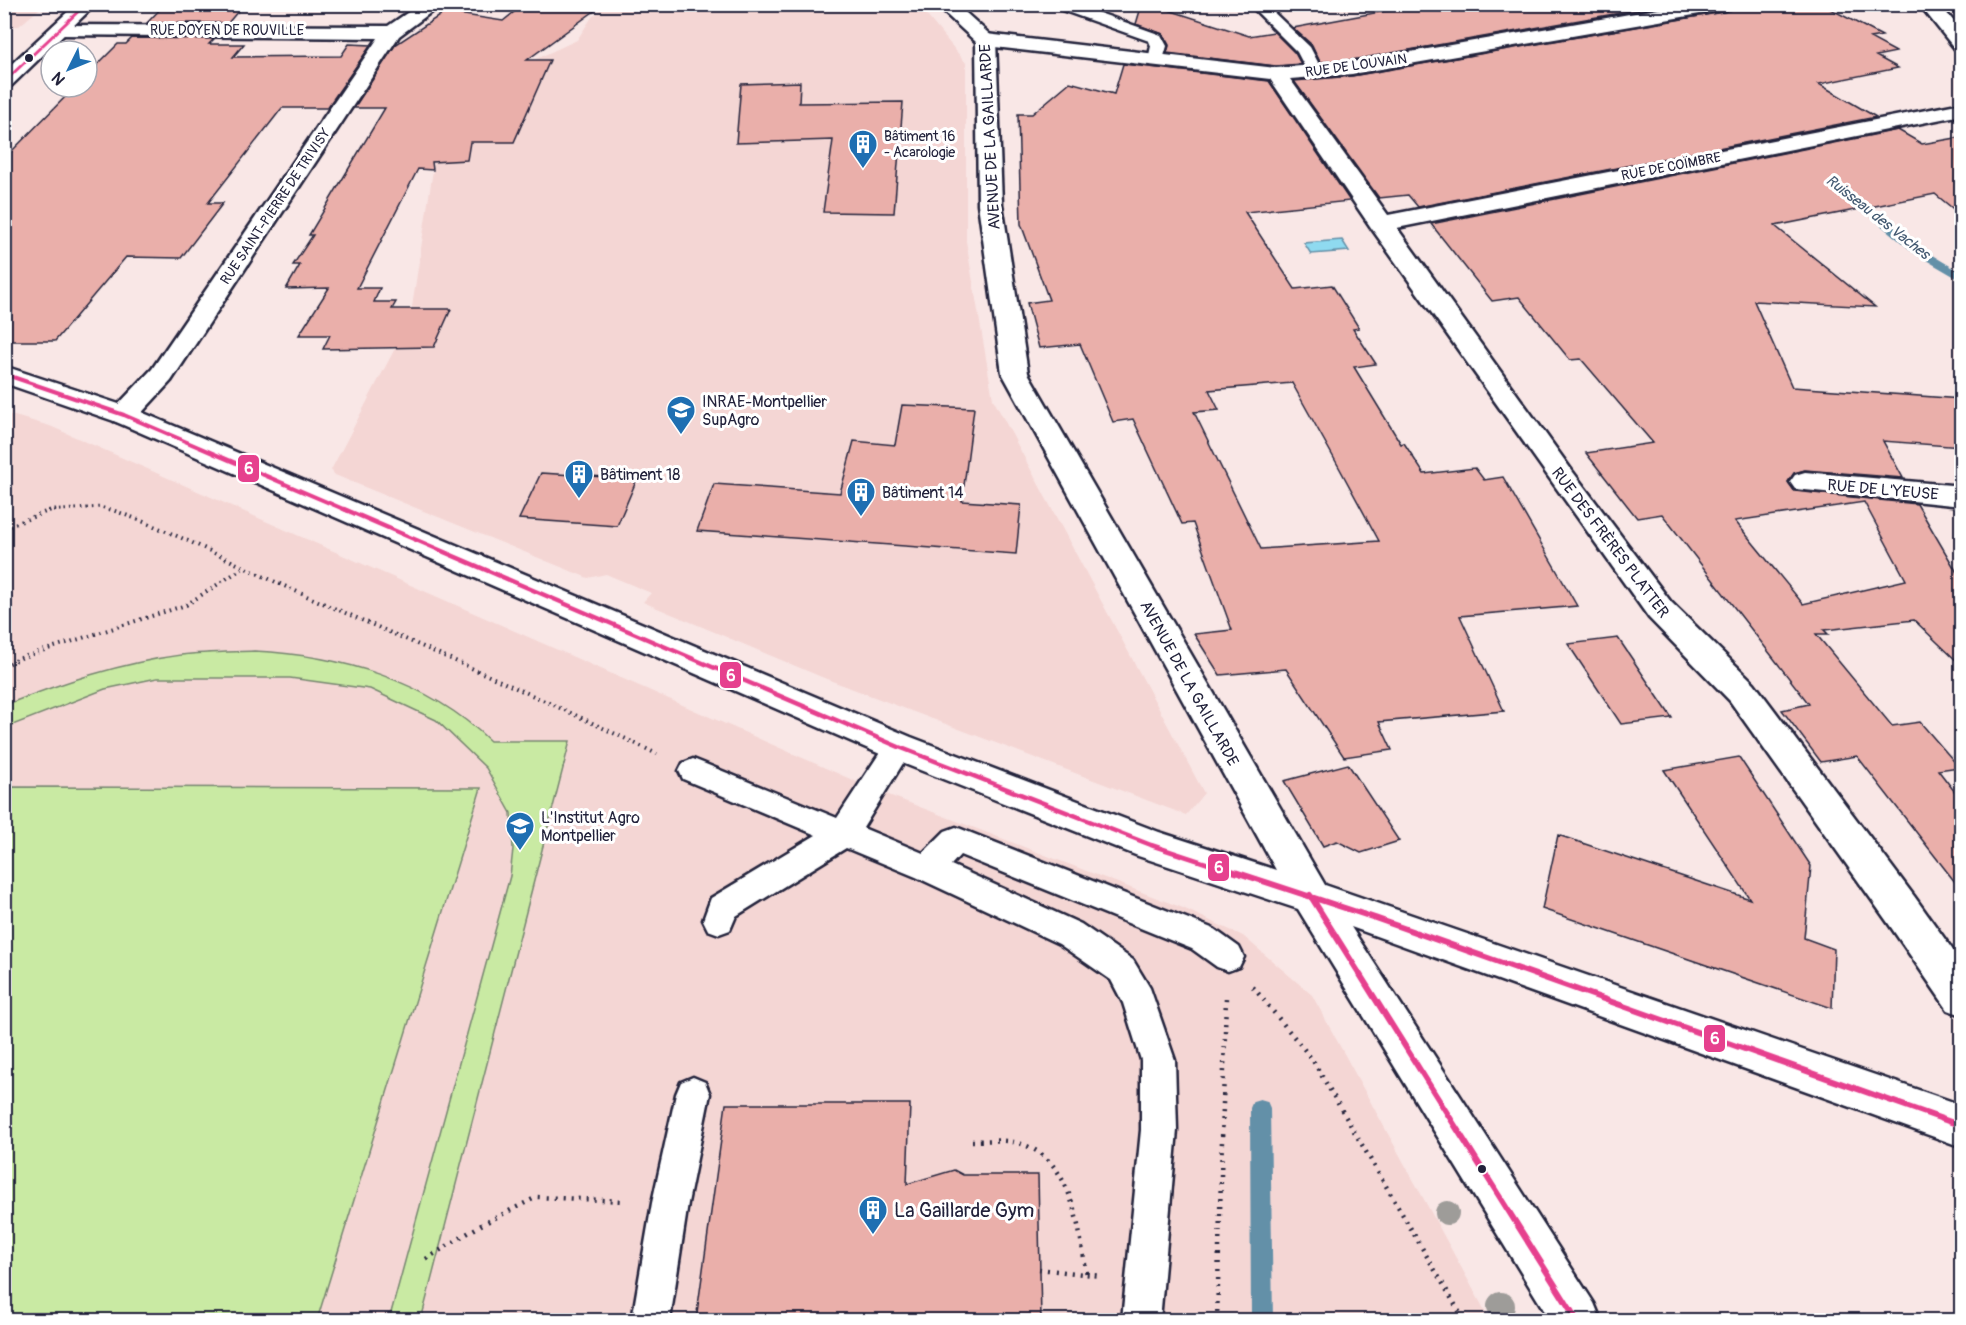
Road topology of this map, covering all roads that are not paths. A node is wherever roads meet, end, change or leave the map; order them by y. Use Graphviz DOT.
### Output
graph roads {
  1 [pos="87,4"];
  2 [pos="433,4"];
  3 [pos="944,4"];
  4 [pos="1058,4"];
  5 [pos="1256,4"];
  6 [pos="1722,4"];
  7 [pos="1935,7"];
  8 [pos="61,29"];
  9 [pos="392,32"];
  10 [pos="986,40"];
  11 [pos="1962,45"];
  12 [pos="1156,60"];
  13 [pos="1315,72"];
  14 [pos="1275,75"];
  15 [pos="4,82"];
  16 [pos="1962,109"];
  17 [pos="1380,224"];
  18 [pos="4,375"];
  19 [pos="124,415"];
  20 [pos="1805,482"];
  21 [pos="1962,496"];
  22 [pos="898,747"];
  23 [pos="693,771"];
  24 [pos="843,834"];
  25 [pos="927,868"];
  26 [pos="1310,895"];
  27 [pos="719,920"];
  28 [pos="1227,957"];
  29 [pos="1962,997"];
  30 [pos="693,1094"];
  31 [pos="1962,1126"];
  32 [pos="651,1320"];
  33 [pos="1141,1320"];
  34 [pos="1577,1320"];
  1 -- 8 [label="street"];
  2 -- 9 [label="street, RUE SAINT-PIERRE DE TRIVISY"];
  3 -- 10 [label="street, AVENUE DE LA GAILLARDE"];
  4 -- 12 [label="lane"];
  5 -- 13 [label="lane"];
  6 -- 13 [label="street, RUE DE LOUVAIN"];
  7 -- 11 [label="street"];
  8 -- 9 [label="street, RUE DOYEN DE ROUVILLE"];
  8 -- 15 [label="street"];
  9 -- 19 [label="street, RUE SAINT-PIERRE DE TRIVISY"];
  10 -- 12 [label="street, RUE DE LOUVAIN"];
  10 -- 26 [label="street, AVENUE DE LA GAILLARDE"];
  12 -- 14 [label="street, RUE DE LOUVAIN"];
  13 -- 14 [label="street, RUE DE LOUVAIN"];
  14 -- 17 [label="street, RUE DES FRÈRES PLATTER"];
  16 -- 17 [label="street, RUE DE COÏMBRE"];
  17 -- 29 [label="street, RUE DES FRÈRES PLATTER"];
  18 -- 19 [label="street"];
  19 -- 22 [label="street"];
  20 -- 21 [label="street, RUE DE L'YEUSE"];
  22 -- 24 [label="lane"];
  22 -- 26 [label="street"];
  23 -- 24 [label="lane"];
  24 -- 25 [label="lane"];
  24 -- 27 [label="lane"];
  25 -- 28 [label="lane"];
  25 -- 33 [label="lane"];
  26 -- 31 [label="street"];
  26 -- 34 [label="street, AVENUE DE LA GAILLARDE"];
  30 -- 32 [label="lane"];
}
